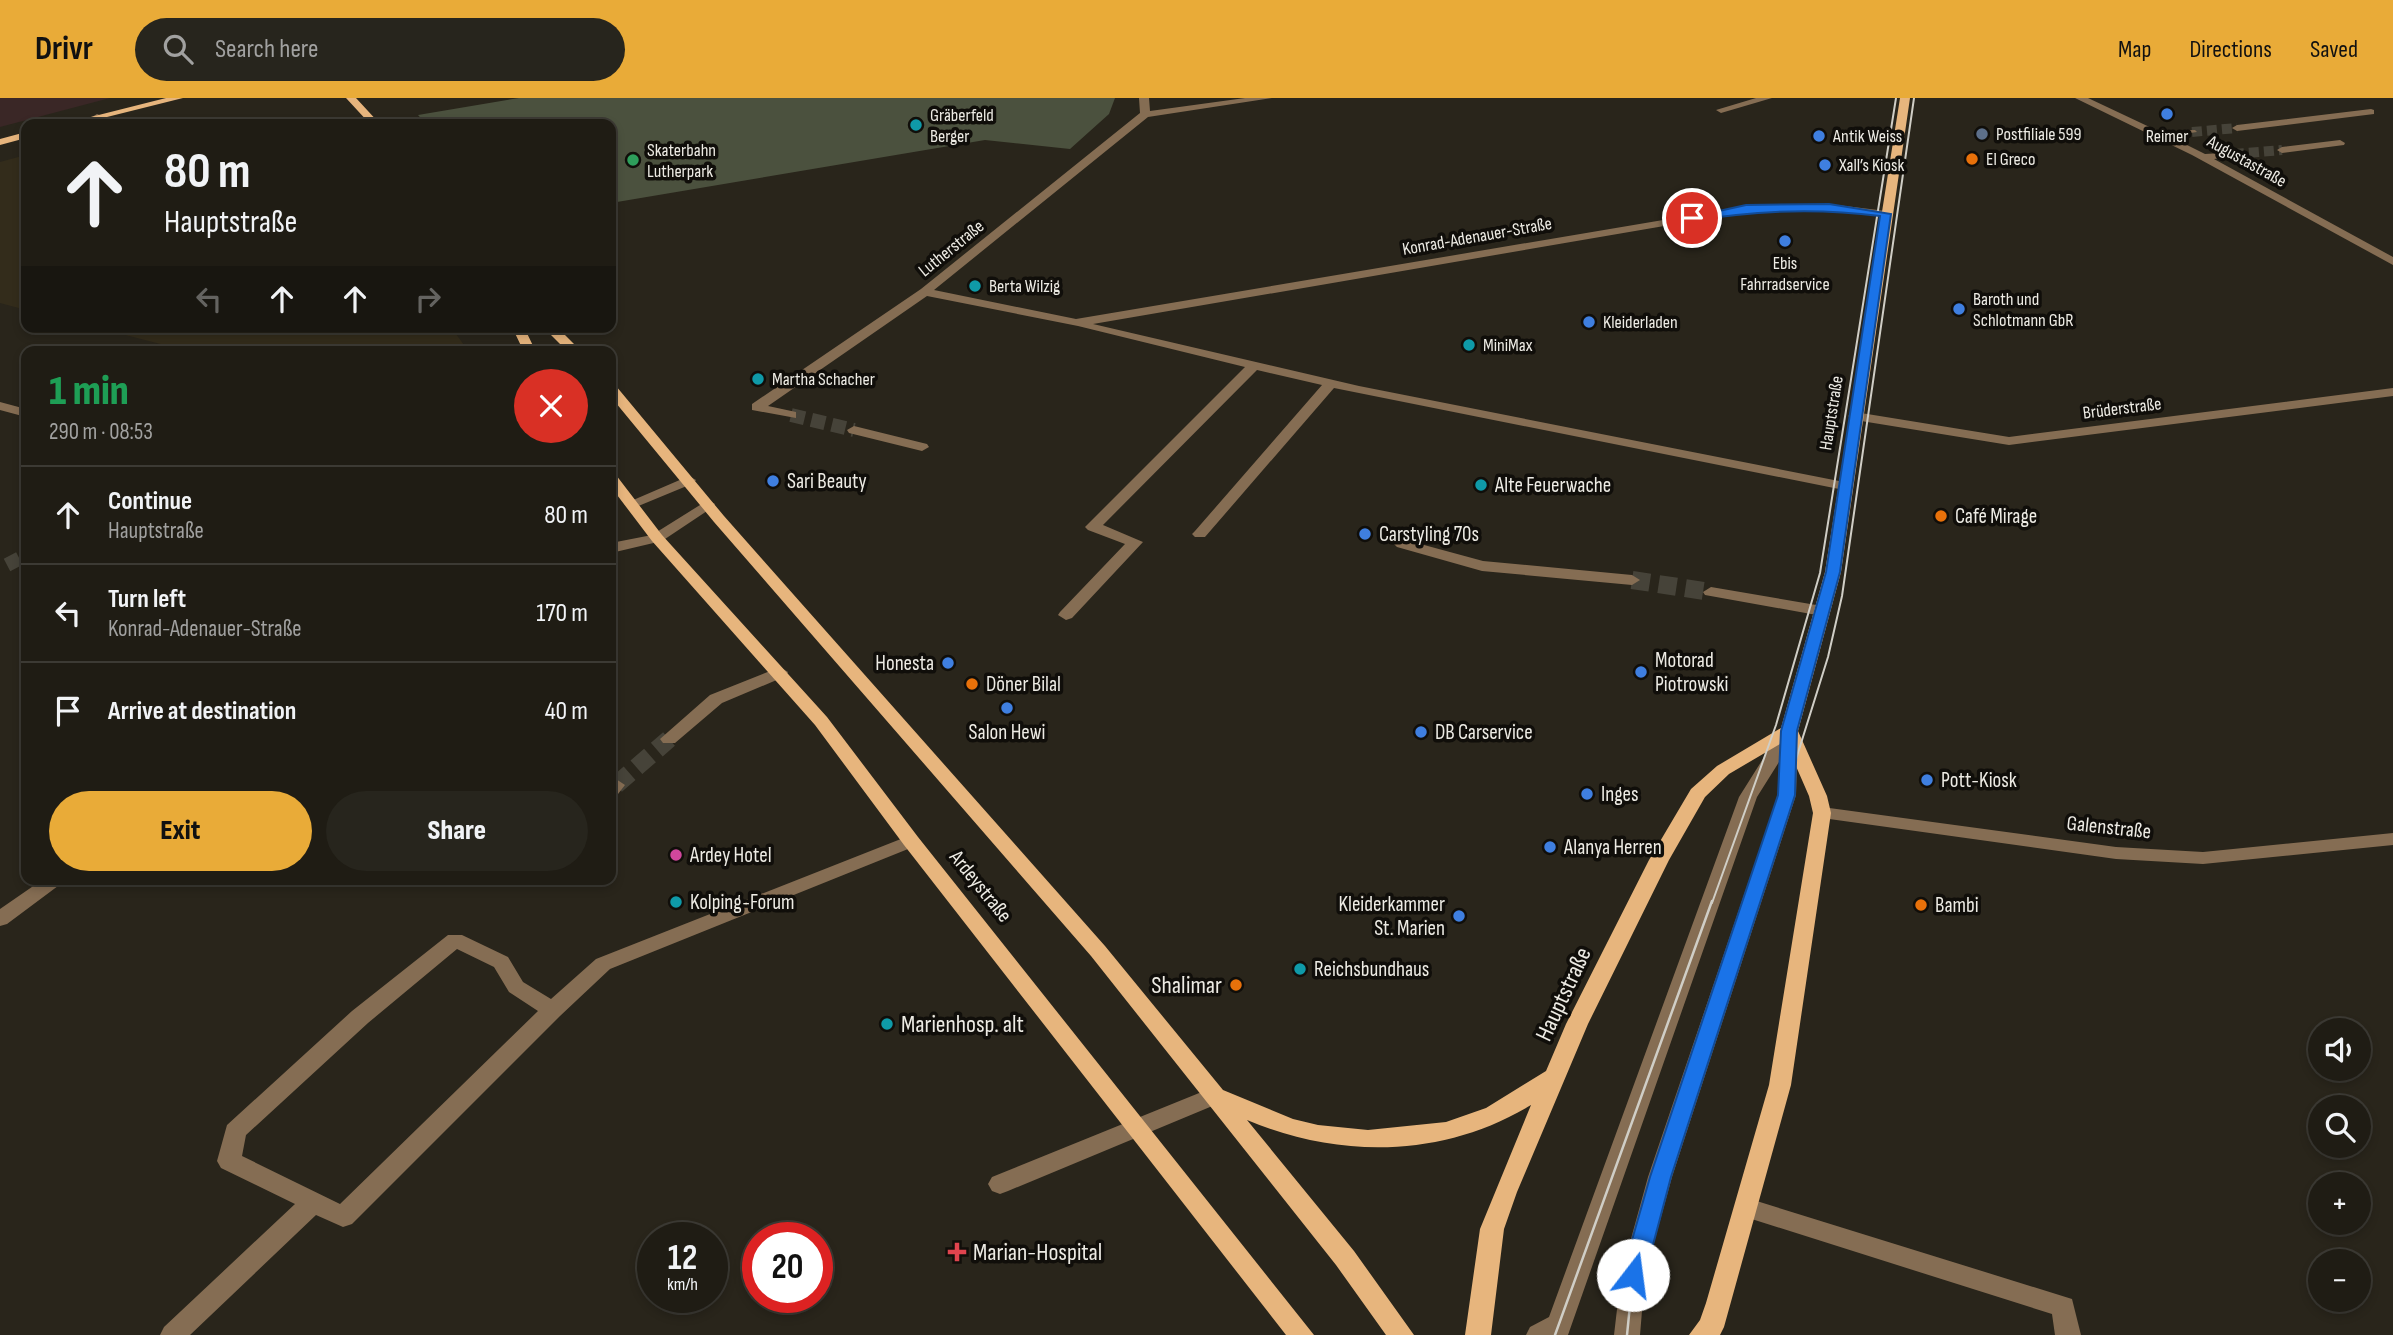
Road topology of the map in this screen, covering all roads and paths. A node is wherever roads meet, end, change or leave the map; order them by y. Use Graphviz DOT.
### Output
graph roads {
  1 [pos="178,98"];
  2 [pos="351,98"];
  3 [pos="1144,98"];
  4 [pos="1267,98"];
  5 [pos="1767,98"];
  6 [pos="1905,98"];
  7 [pos="2080,98"];
  8 [pos="1721,110"];
  9 [pos="2371,112"];
  10 [pos="1145,114"];
  11 [pos="97,117"];
  12 [pos="89,119"];
  13 [pos="102,119"];
  14 [pos="370,119"];
  15 [pos="2237,128"];
  16 [pos="2192,132"];
  17 [pos="2156,134"];
  18 [pos="21,136"];
  19 [pos="0,142"];
  20 [pos="2340,143"];
  21 [pos="2282,149"];
  22 [pos="2234,154"];
  23 [pos="2202,157"];
  24 [pos="1886,214"];
  25 [pos="2393,262"];
  26 [pos="925,292"];
  27 [pos="1076,323"];
  28 [pos="556,333"];
  29 [pos="570,346"];
  30 [pos="1254,365"];
  31 [pos="1331,383"];
  32 [pos="2393,392"];
  33 [pos="616,395"];
  34 [pos="0,406"];
  35 [pos="21,412"];
  36 [pos="791,415"];
  37 [pos="1856,416"];
  38 [pos="853,430"];
  39 [pos="922,447"];
  40 [pos="690,480"];
  41 [pos="616,484"];
  42 [pos="1844,486"];
  43 [pos="631,504"];
  44 [pos="708,505"];
  45 [pos="1200,534"];
  46 [pos="657,538"];
  47 [pos="1402,544"];
  48 [pos="616,547"];
  49 [pos="1632,580"];
  50 [pos="1711,592"];
  51 [pos="1822,611"];
  52 [pos="1066,615"];
  53 [pos="780,671"];
  54 [pos="1789,731"];
  55 [pos="670,739"];
  56 [pos="1822,813"];
  57 [pos="2393,839"];
  58 [pos="911,841"];
  59 [pos="49,885"];
  60 [pos="0,919"];
  61 [pos="552,1010"];
  62 [pos="1558,1074"];
  63 [pos="1214,1096"];
  64 [pos="1140,1128"];
  65 [pos="1000,1184"];
  66 [pos="311,1204"];
  67 [pos="1747,1208"];
  68 [pos="1550,1332"];
  69 [pos="1708,1332"];
  70 [pos="173,1335"];
  71 [pos="1301,1335"];
  72 [pos="1401,1335"];
  73 [pos="1478,1335"];
  74 [pos="1626,1335"];
  75 [pos="2068,1335"];
  1 -- 11 [label="main road"];
  2 -- 14 [label="main road"];
  3 -- 10 [label="street"];
  4 -- 10 [label="street"];
  5 -- 8 [label="street"];
  6 -- 24 [label="main road, Hauptstraße"];
  7 -- 17 [label="street, Augustastraße"];
  9 -- 15 [label="street"];
  10 -- 26 [label="street, Lutherstraße"];
  11 -- 12 [label="main road"];
  11 -- 13 [label="street"];
  16 -- 17 [label="street"];
  17 -- 23 [label="street, Augustastraße"];
  18 -- 19 [label="main road"];
  20 -- 21 [label="street"];
  22 -- 23 [label="street"];
  23 -- 25 [label="street, Augustastraße"];
  24 -- 27 [label="street, Konrad-Adenauer-Straße"];
  24 -- 37 [label="main road, Hauptstraße"];
  26 -- 27 [label="street, Konrad-Adenauer-Straße"];
  26 -- 36 [label="street, Lutherstraße"];
  27 -- 30 [label="street, Konrad-Adenauer-Straße"];
  28 -- 29 [label="main road"];
  30 -- 31 [label="street, Konrad-Adenauer-Straße"];
  30 -- 52 [label="street"];
  31 -- 42 [label="street, Konrad-Adenauer-Straße"];
  31 -- 45 [label="street"];
  32 -- 37 [label="street, Brüderstraße"];
  33 -- 40 [label="main road"];
  34 -- 35 [label="street"];
  37 -- 42 [label="main road, Hauptstraße"];
  38 -- 39 [label="street"];
  40 -- 43 [label="street"];
  40 -- 44 [label="main road"];
  41 -- 43 [label="main road, Ardeystraße"];
  42 -- 51 [label="main road, Hauptstraße"];
  43 -- 46 [label="main road, Ardeystraße"];
  44 -- 46 [label="street"];
  44 -- 63 [label="main road"];
  46 -- 48 [label="street"];
  46 -- 53 [label="main road, Ardeystraße"];
  47 -- 49 [label="street"];
  50 -- 51 [label="street"];
  51 -- 54 [label="main road, Hauptstraße"];
  53 -- 55 [label="street"];
  53 -- 58 [label="main road, Ardeystraße"];
  54 -- 56 [label="main road"];
  54 -- 62 [label="main road, Hauptstraße"];
  54 -- 68 [label="street"];
  54 -- 74 [label="street"];
  56 -- 57 [label="street, Galenstraße"];
  56 -- 67 [label="main road"];
  58 -- 61 [label="street"];
  58 -- 64 [label="main road, Ardeystraße"];
  59 -- 60 [label="street"];
  61 -- 66 [label="street"];
  61 -- 66 [label="street"];
  62 -- 63 [label="main road"];
  62 -- 73 [label="main road, Hauptstraße"];
  63 -- 64 [label="street"];
  63 -- 72 [label="main road"];
  64 -- 65 [label="street"];
  64 -- 71 [label="main road, Ardeystraße"];
  66 -- 70 [label="street"];
  67 -- 69 [label="main road"];
  67 -- 75 [label="street"];
}
